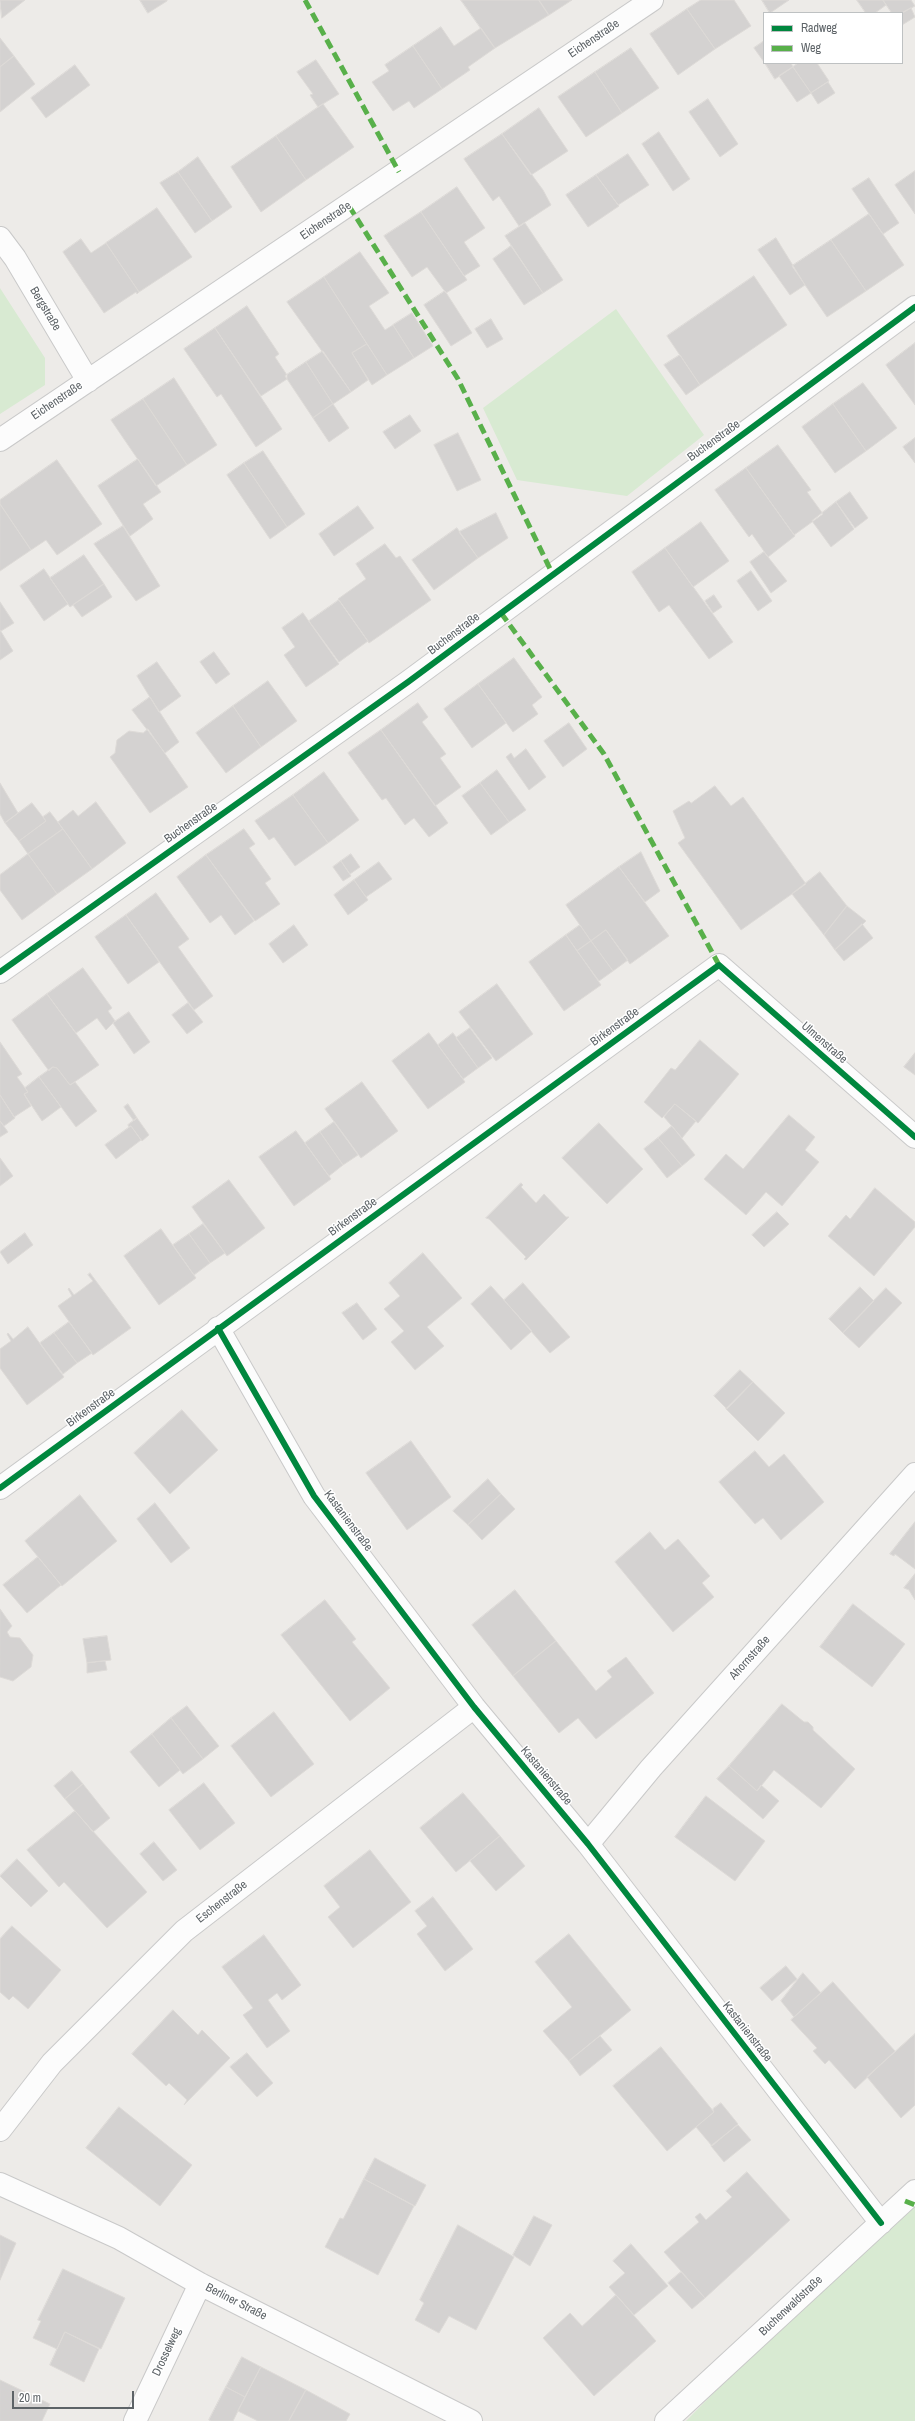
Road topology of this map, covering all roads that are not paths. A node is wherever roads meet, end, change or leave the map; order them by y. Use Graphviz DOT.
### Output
graph roads {
  1 [pos="652,0"];
  2 [pos="0,238"];
  3 [pos="915,307"];
  4 [pos="88,381"];
  5 [pos="0,440"];
  6 [pos="719,965"];
  7 [pos="0,972"];
  8 [pos="915,1137"];
  9 [pos="218,1328"];
  10 [pos="915,1474"];
  11 [pos="0,1488"];
  12 [pos="474,1707"];
  13 [pos="588,1844"];
  14 [pos="0,2130"];
  15 [pos="0,2184"];
  16 [pos="915,2191"];
  17 [pos="881,2223"];
  18 [pos="200,2284"];
  19 [pos="135,2421"];
  20 [pos="471,2421"];
  21 [pos="666,2421"];
  1 -- 4 [label="street, Eichenstraße"];
  2 -- 4 [label="street, Bergstraße"];
  3 -- 7 [label="street, Buchenstraße"];
  4 -- 5 [label="street, Eichenstraße"];
  6 -- 8 [label="street, Ulmenstraße"];
  6 -- 9 [label="street, Birkenstraße"];
  9 -- 11 [label="street, Birkenstraße"];
  9 -- 12 [label="street, Kastanienstraße"];
  10 -- 13 [label="street, Ahornstraße"];
  12 -- 13 [label="street, Kastanienstraße"];
  12 -- 14 [label="street, Eschenstraße"];
  13 -- 17 [label="street, Kastanienstraße"];
  15 -- 18 [label="street, Berliner Straße"];
  16 -- 17 [label="street, Buchenwaldstraße"];
  17 -- 21 [label="street, Buchenwaldstraße"];
  18 -- 19 [label="street, Drosselweg"];
  18 -- 20 [label="street, Berliner Straße"];
}
